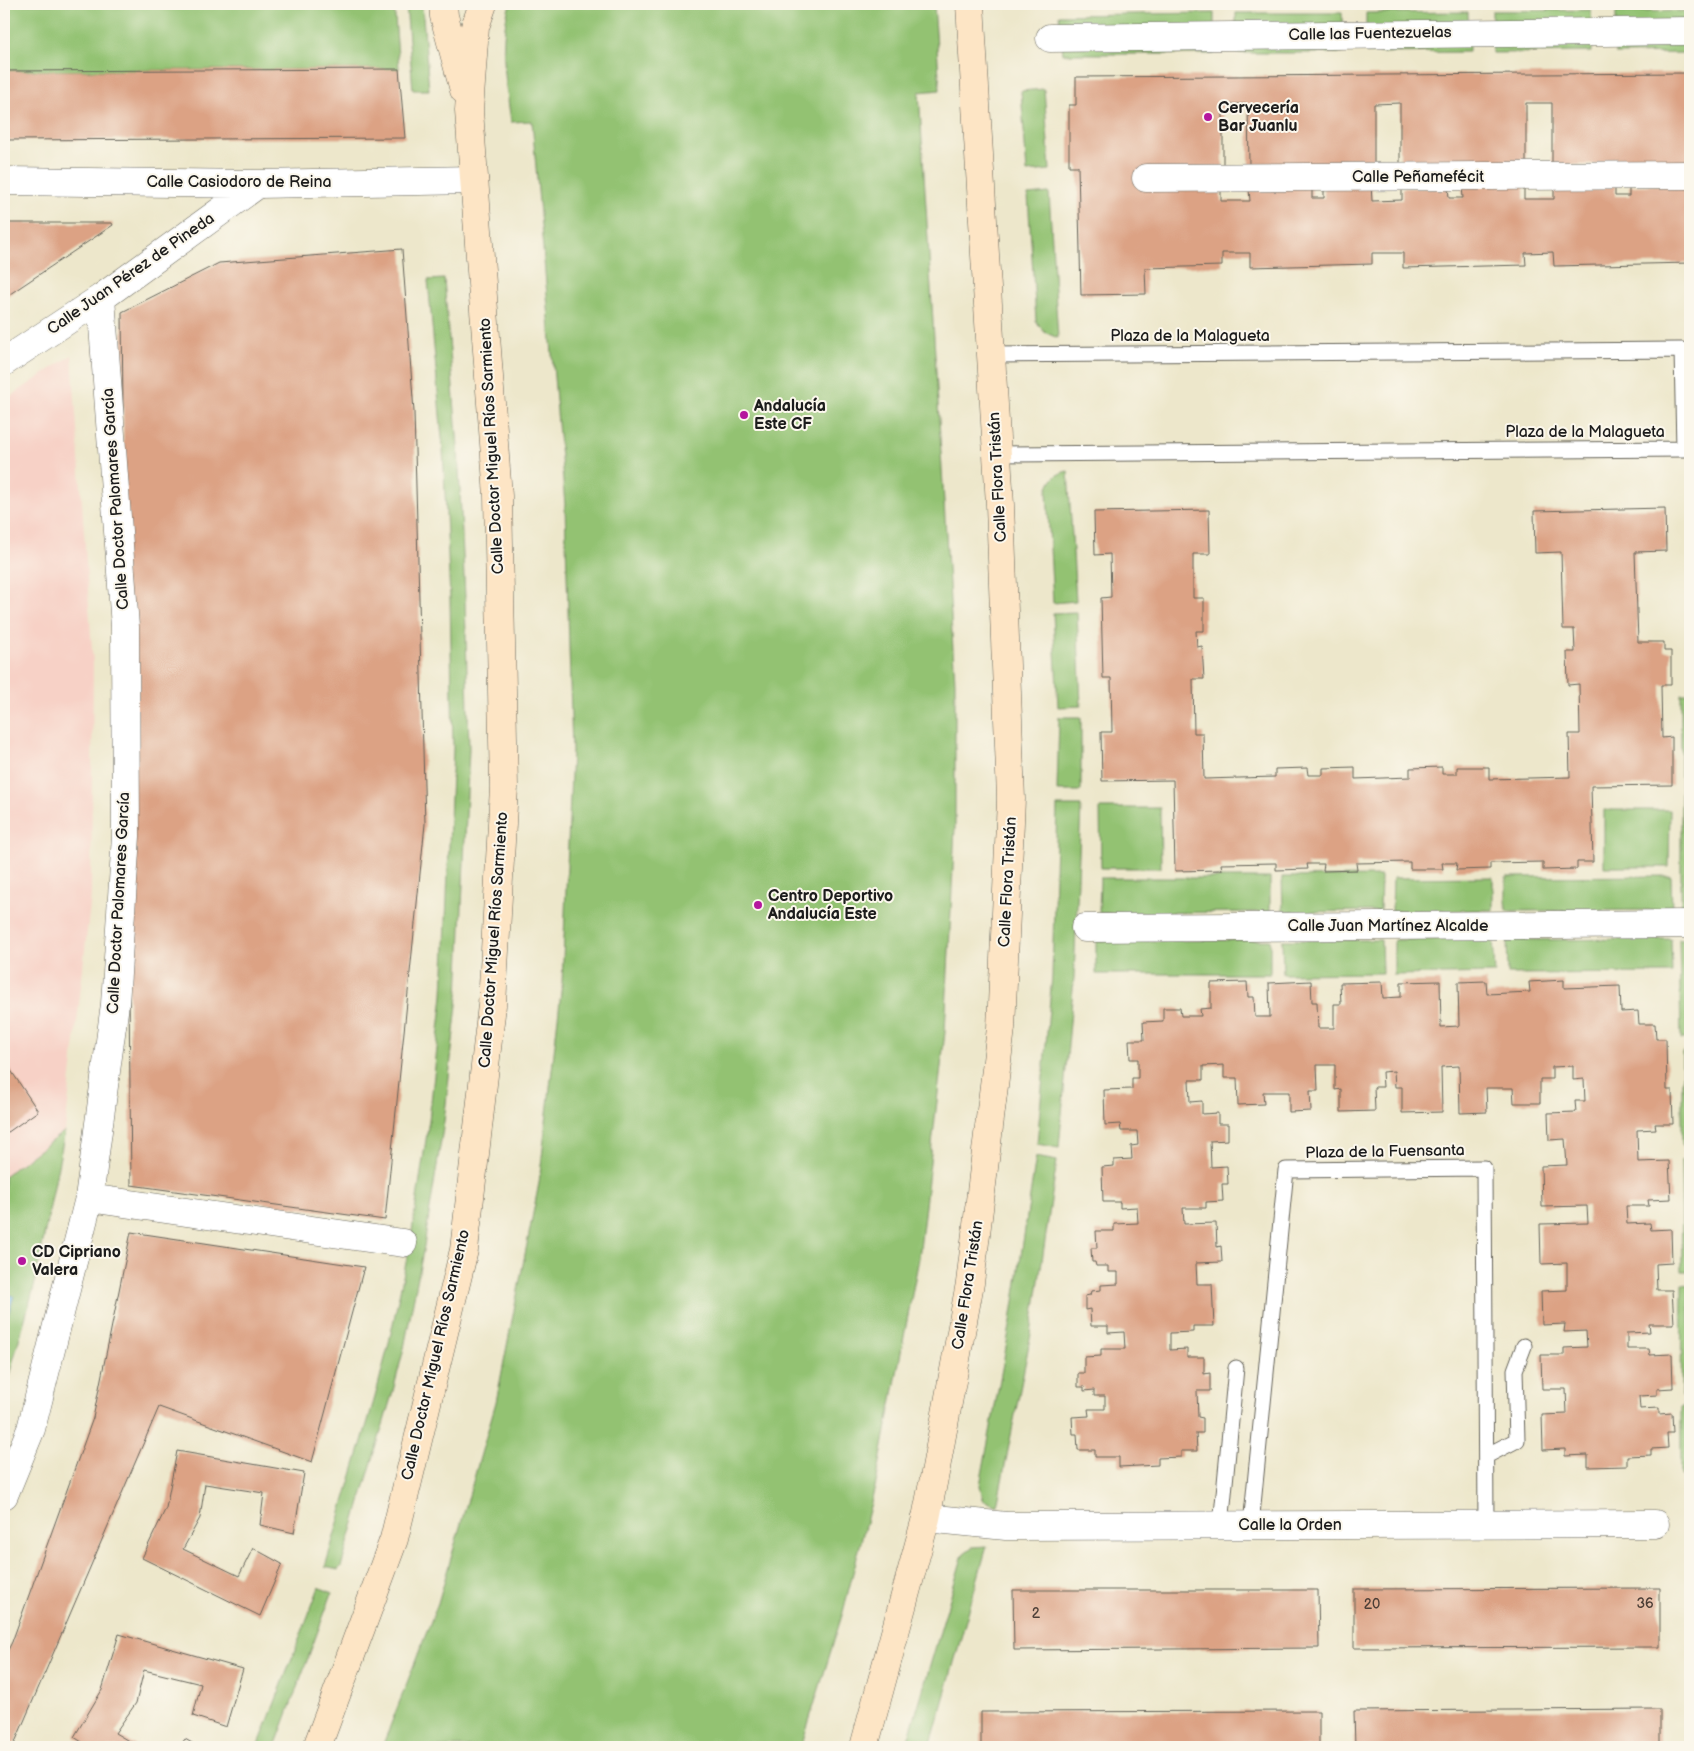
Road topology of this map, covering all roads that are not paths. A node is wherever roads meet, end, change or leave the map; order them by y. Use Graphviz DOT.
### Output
graph roads {
  1 [pos="443,4"];
  2 [pos="483,4"];
  3 [pos="970,4"];
  4 [pos="1690,30"];
  5 [pos="1050,38"];
  6 [pos="469,111"];
  7 [pos="1690,175"];
  8 [pos="1146,178"];
  9 [pos="474,180"];
  10 [pos="4,181"];
  11 [pos="258,184"];
  12 [pos="101,298"];
  13 [pos="991,355"];
  14 [pos="4,362"];
  15 [pos="997,454"];
  16 [pos="1690,924"];
  17 [pos="1085,928"];
  18 [pos="89,1198"];
  19 [pos="403,1243"];
  20 [pos="1524,1346"];
  21 [pos="1236,1368"];
  22 [pos="1486,1456"];
  23 [pos="4,1495"];
  24 [pos="926,1518"];
  25 [pos="1655,1524"];
  26 [pos="1221,1525"];
  27 [pos="1251,1525"];
  28 [pos="1486,1525"];
  29 [pos="317,1747"];
  30 [pos="864,1747"];
  1 -- 6 [label="main road, Calle Doctor Miguel Ríos Sarmiento"];
  2 -- 6 [label="main road, Calle Doctor Miguel Ríos Sarmiento"];
  3 -- 13 [label="main road, Calle Flora Tristán"];
  4 -- 5 [label="street, Calle las Fuentezuelas"];
  6 -- 9 [label="main road, Calle Doctor Miguel Ríos Sarmiento"];
  7 -- 8 [label="street, Calle Peñamefécit"];
  9 -- 11 [label="street, Calle Casiodoro de Reina"];
  9 -- 29 [label="main road, Calle Doctor Miguel Ríos Sarmiento"];
  10 -- 11 [label="street, Calle Casiodoro de Reina"];
  11 -- 12 [label="street, Calle Juan Pérez de Pineda"];
  12 -- 14 [label="street, Calle Juan Pérez de Pineda"];
  12 -- 18 [label="street, Calle Doctor Palomares García"];
  13 -- 15 [label="main road, Calle Flora Tristán"];
  13 -- 15 [label="lane, Plaza de la Malagueta"];
  15 -- 24 [label="main road, Calle Flora Tristán"];
  16 -- 17 [label="street, Calle Juan Martínez Alcalde"];
  18 -- 19 [label="street"];
  18 -- 23 [label="street, Calle Doctor Palomares García"];
  20 -- 22 [label="lane"];
  21 -- 26 [label="lane"];
  22 -- 27 [label="lane, Plaza de la Fuensanta"];
  22 -- 28 [label="lane, Plaza de la Fuensanta"];
  24 -- 26 [label="street, Calle la Orden"];
  24 -- 30 [label="main road, Calle Flora Tristán"];
  25 -- 28 [label="street, Calle la Orden"];
  26 -- 27 [label="street, Calle la Orden"];
  27 -- 28 [label="street, Calle la Orden"];
}
